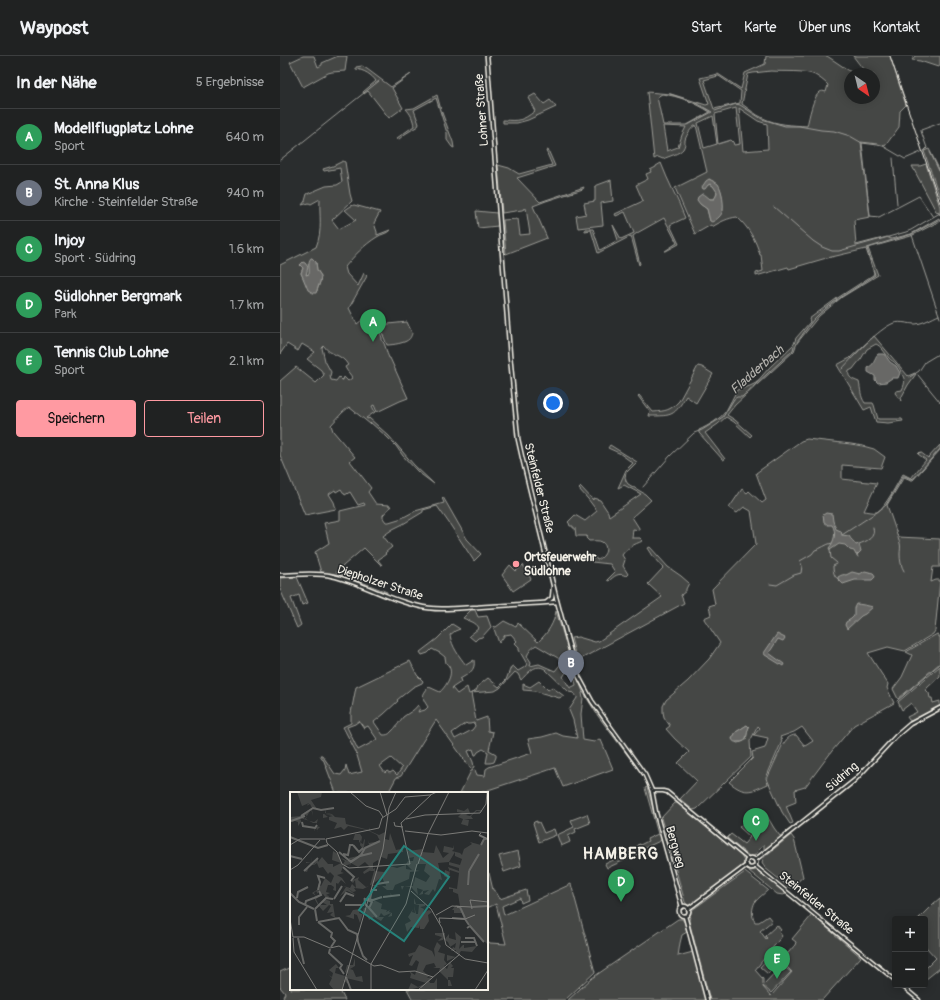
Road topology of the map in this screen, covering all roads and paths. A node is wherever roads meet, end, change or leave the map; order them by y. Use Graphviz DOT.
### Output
graph roads {
  1 [pos="487,56"];
  2 [pos="495,163"];
  3 [pos="280,575"];
  4 [pos="553,585"];
  5 [pos="557,602"];
  6 [pos="546,603"];
  7 [pos="940,708"];
  8 [pos="652,791"];
  9 [pos="748,860"];
  10 [pos="755,860"];
  11 [pos="747,865"];
  12 [pos="755,866"];
  13 [pos="682,906"];
  14 [pos="688,909"];
  15 [pos="685,916"];
  16 [pos="892,978"];
  17 [pos="905,988"];
  18 [pos="707,1000"];
  19 [pos="919,1000"];
  1 -- 2 [label="main road, Lohner Straße"];
  2 -- 4 [label="main road, Steinfelder Straße"];
  3 -- 6 [label="main road, Diepholzer Straße"];
  4 -- 5 [label="main road, Steinfelder Straße"];
  4 -- 6 [label="main road"];
  5 -- 6 [label="main road, Diepholzer Straße"];
  5 -- 8 [label="main road, Steinfelder Straße"];
  7 -- 10 [label="main road, Südring"];
  8 -- 9 [label="street"];
  8 -- 13 [label="main road, Bergweg"];
  9 -- 10 [label="main road"];
  9 -- 11 [label="main road"];
  10 -- 12 [label="main road"];
  11 -- 12 [label="main road"];
  11 -- 14 [label="main road"];
  12 -- 16 [label="street, Steinfelder Straße"];
  13 -- 14 [label="main road"];
  13 -- 15 [label="main road, Bergweg"];
  14 -- 15 [label="main road"];
  15 -- 18 [label="main road, Bergweg"];
  17 -- 19 [label="street"];
}
